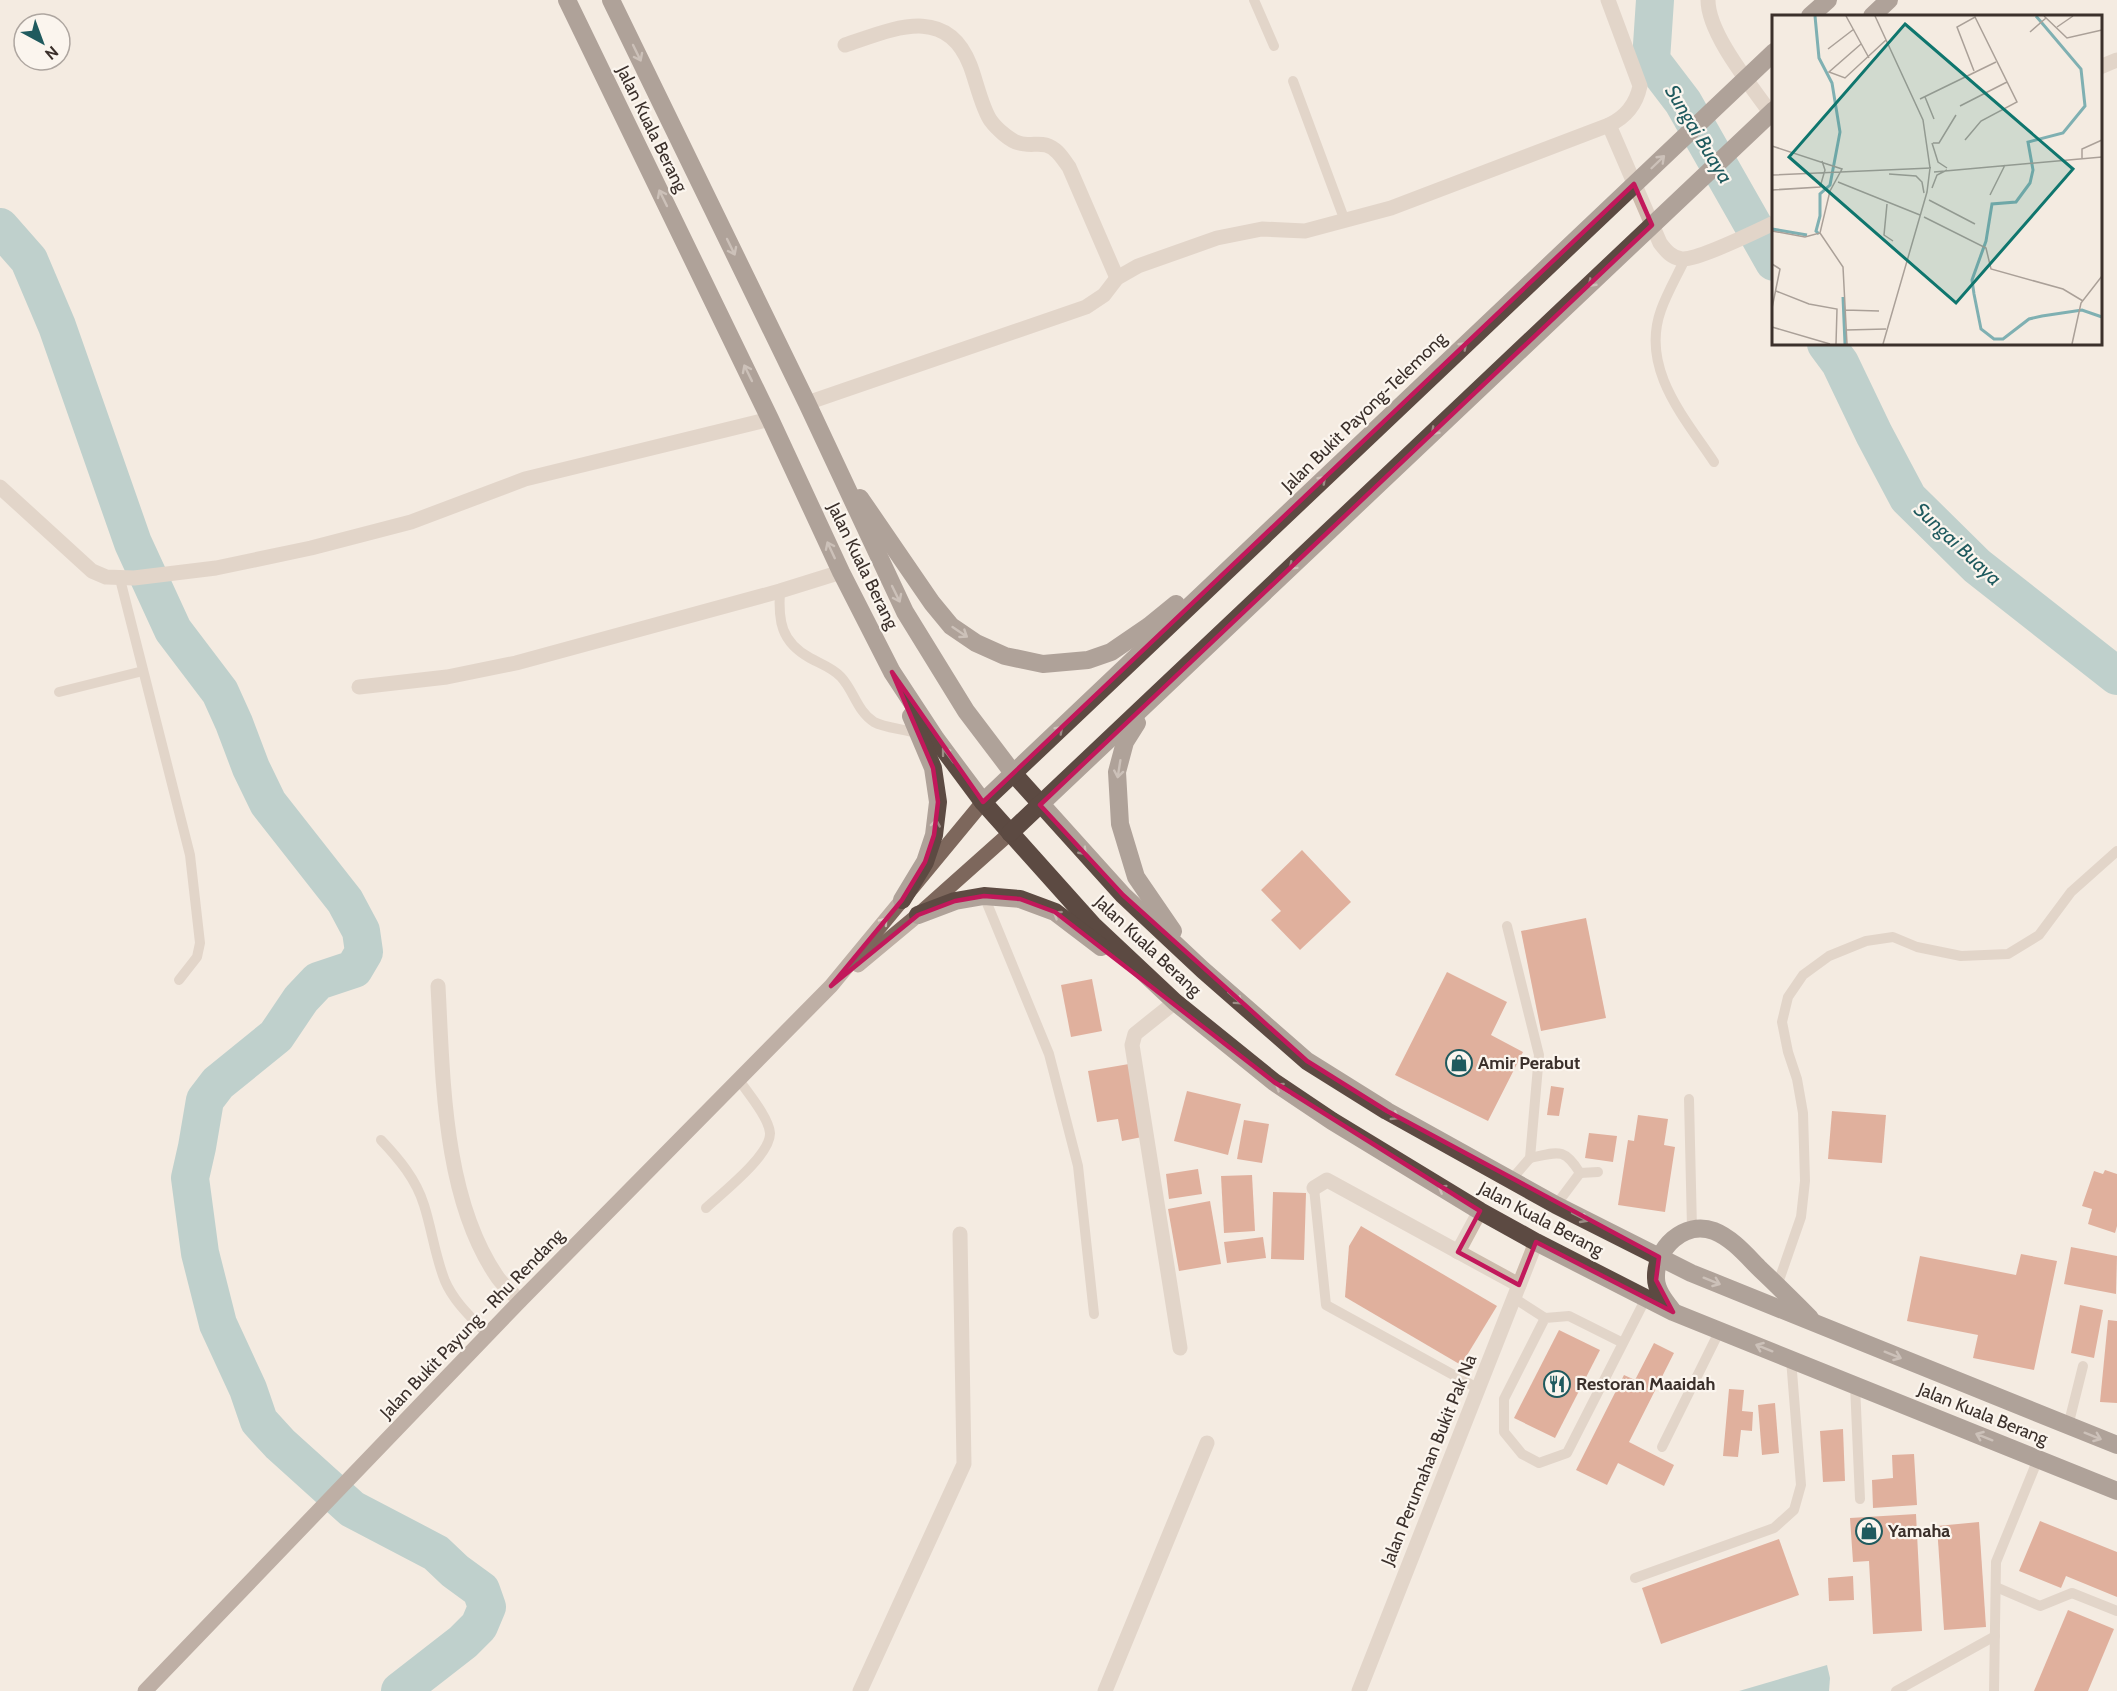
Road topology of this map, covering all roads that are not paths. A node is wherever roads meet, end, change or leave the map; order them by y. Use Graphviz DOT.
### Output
graph roads {
  1 [pos="567,0"];
  2 [pos="611,0"];
  3 [pos="1254,0"];
  4 [pos="1608,0"];
  5 [pos="1708,0"];
  6 [pos="1828,0"];
  7 [pos="1889,0"];
  8 [pos="1811,15"];
  9 [pos="1873,15"];
  10 [pos="845,45"];
  11 [pos="1275,46"];
  12 [pos="1769,56"];
  13 [pos="2117,60"];
  14 [pos="2102,66"];
  15 [pos="1293,81"];
  16 [pos="1772,111"];
  17 [pos="1772,117"];
  18 [pos="1609,125"];
  19 [pos="1345,221"];
  20 [pos="1772,223"];
  21 [pos="1685,259"];
  22 [pos="1117,278"];
  23 [pos="807,403"];
  24 [pos="770,419"];
  25 [pos="827,450"];
  26 [pos="1714,462"];
  27 [pos="0,487"];
  28 [pos="1297,504"];
  29 [pos="842,572"];
  30 [pos="127,579"];
  31 [pos="780,591"];
  32 [pos="143,671"];
  33 [pos="892,672"];
  34 [pos="360,687"];
  35 [pos="59,692"];
  36 [pos="1153,698"];
  37 [pos="919,734"];
  38 [pos="1013,773"];
  39 [pos="983,802"];
  40 [pos="1040,805"];
  41 [pos="1010,833"];
  42 [pos="2117,851"];
  43 [pos="984,896"];
  44 [pos="902,900"];
  45 [pos="918,915"];
  46 [pos="1507,927"];
  47 [pos="1203,970"];
  48 [pos="178,980"];
  49 [pos="438,986"];
  50 [pos="831,987"];
  51 [pos="1174,1002"];
  52 [pos="739,1080"];
  53 [pos="1689,1099"];
  54 [pos="381,1140"];
  55 [pos="1530,1158"];
  56 [pos="1598,1172"];
  57 [pos="1580,1173"];
  58 [pos="1511,1180"];
  59 [pos="1314,1188"];
  60 [pos="1556,1204"];
  61 [pos="706,1208"];
  62 [pos="1480,1211"];
  63 [pos="1692,1229"];
  64 [pos="960,1234"];
  65 [pos="1536,1242"];
  66 [pos="1458,1251"];
  67 [pos="1659,1257"];
  68 [pos="1777,1286"];
  69 [pos="1517,1292"];
  70 [pos="1646,1298"];
  71 [pos="520,1301"];
  72 [pos="1673,1312"];
  73 [pos="1094,1314"];
  74 [pos="1545,1318"];
  75 [pos="1816,1323"];
  76 [pos="1720,1330"];
  77 [pos="488,1335"];
  78 [pos="1623,1342"];
  79 [pos="1180,1348"];
  80 [pos="1791,1359"];
  81 [pos="2083,1366"];
  82 [pos="1855,1385"];
  83 [pos="1479,1389"];
  84 [pos="2068,1426"];
  85 [pos="1207,1443"];
  86 [pos="2117,1445"];
  87 [pos="1662,1447"];
  88 [pos="2038,1459"];
  89 [pos="2117,1491"];
  90 [pos="1860,1499"];
  91 [pos="1635,1578"];
  92 [pos="1996,1587"];
  93 [pos="2117,1611"];
  94 [pos="1995,1636"];
  95 [pos="145,1691"];
  96 [pos="860,1691"];
  97 [pos="1105,1691"];
  98 [pos="1359,1691"];
  99 [pos="1896,1691"];
  100 [pos="1994,1691"];
  24 -- 1 [label="highway, Jalan Kuala Berang, one-way"];
  2 -- 23 [label="highway, Jalan Kuala Berang, one-way"];
  3 -- 11 [label="lane"];
  4 -- 18 [label="street"];
  5 -- 17 [label="street"];
  6 -- 8 [label="highway"];
  7 -- 9 [label="highway"];
  10 -- 22 [label="street"];
  28 -- 12 [label="highway, Jalan Bukit Payong-Telemong, one-way"];
  13 -- 14 [label="street"];
  15 -- 19 [label="lane"];
  16 -- 36 [label="highway, one-way"];
  18 -- 19 [label="street"];
  18 -- 21 [label="street"];
  19 -- 22 [label="street"];
  20 -- 21 [label="street"];
  21 -- 26 [label="lane"];
  22 -- 23 [label="street"];
  23 -- 25 [label="highway, Jalan Kuala Berang"];
  29 -- 24 [label="highway, Jalan Kuala Berang, one-way"];
  24 -- 30 [label="street"];
  25 -- 28 [label="highway, one-way"];
  25 -- 38 [label="highway, Jalan Kuala Berang, one-way"];
  27 -- 30 [label="street"];
  38 -- 28 [label="highway, Jalan Bukit Payong-Telemong, one-way"];
  29 -- 31 [label="street"];
  29 -- 33 [label="highway, Jalan Kuala Berang"];
  30 -- 32 [label="lane"];
  31 -- 34 [label="street"];
  31 -- 37 [label="lane"];
  32 -- 35 [label="lane"];
  32 -- 48 [label="lane"];
  33 -- 37 [label="highway"];
  39 -- 33 [label="highway, Jalan Kuala Berang, one-way"];
  36 -- 40 [label="highway"];
  36 -- 47 [label="highway, one-way"];
  44 -- 37 [label="highway, one-way"];
  38 -- 39 [label="highway, Jalan Bukit Payong-Telemong"];
  38 -- 40 [label="highway, Jalan Kuala Berang"];
  39 -- 41 [label="highway, Jalan Kuala Berang"];
  39 -- 44 [label="main road"];
  40 -- 41 [label="highway"];
  40 -- 47 [label="highway, Jalan Kuala Berang, one-way"];
  41 -- 45 [label="main road"];
  41 -- 51 [label="highway, Jalan Kuala Berang"];
  42 -- 68 [label="lane"];
  43 -- 45 [label="highway"];
  51 -- 43 [label="highway, one-way"];
  43 -- 73 [label="lane"];
  50 -- 44 [label="main road, one-way"];
  45 -- 50 [label="main road"];
  46 -- 55 [label="lane"];
  47 -- 58 [label="highway, Jalan Kuala Berang, one-way"];
  49 -- 71 [label="street"];
  50 -- 52 [label="main road, Jalan Bukit Payung - Rhu Rendang"];
  62 -- 51 [label="highway, Jalan Kuala Berang, one-way"];
  51 -- 79 [label="street"];
  52 -- 61 [label="lane"];
  52 -- 71 [label="main road, Jalan Bukit Payung - Rhu Rendang"];
  53 -- 63 [label="lane"];
  54 -- 77 [label="lane"];
  55 -- 57 [label="lane"];
  55 -- 58 [label="lane"];
  56 -- 57 [label="lane"];
  57 -- 60 [label="lane"];
  58 -- 60 [label="highway, Jalan Kuala Berang"];
  59 -- 66 [label="street"];
  59 -- 83 [label="lane"];
  60 -- 67 [label="highway, Jalan Kuala Berang, one-way"];
  62 -- 65 [label="highway, Jalan Kuala Berang"];
  62 -- 66 [label="street"];
  63 -- 67 [label="highway"];
  63 -- 68 [label="highway"];
  64 -- 96 [label="street"];
  65 -- 69 [label="street, Jalan Perumahan Bukit Pak Na"];
  65 -- 70 [label="highway, Jalan Kuala Berang"];
  66 -- 69 [label="street"];
  67 -- 72 [label="highway"];
  67 -- 75 [label="highway, Jalan Kuala Berang, one-way"];
  68 -- 75 [label="highway"];
  69 -- 74 [label="lane"];
  69 -- 83 [label="street, Jalan Perumahan Bukit Pak Na"];
  70 -- 72 [label="highway, Jalan Kuala Berang"];
  70 -- 78 [label="lane"];
  71 -- 77 [label="main road, Jalan Bukit Payung - Rhu Rendang"];
  72 -- 76 [label="highway, Jalan Kuala Berang"];
  74 -- 78 [label="lane"];
  74 -- 78 [label="lane"];
  75 -- 84 [label="highway, Jalan Kuala Berang, one-way"];
  80 -- 76 [label="highway, Jalan Kuala Berang, one-way"];
  76 -- 87 [label="lane"];
  77 -- 95 [label="main road, Jalan Bukit Payung - Rhu Rendang"];
  80 -- 82 [label="highway, Jalan Kuala Berang"];
  80 -- 91 [label="lane"];
  81 -- 84 [label="lane"];
  88 -- 82 [label="highway, Jalan Kuala Berang, one-way"];
  82 -- 90 [label="lane"];
  83 -- 98 [label="street, Jalan Perumahan Bukit Pak Na"];
  84 -- 86 [label="highway, Jalan Kuala Berang, one-way"];
  85 -- 97 [label="street"];
  88 -- 89 [label="highway, Jalan Kuala Berang"];
  88 -- 92 [label="lane"];
  92 -- 93 [label="lane"];
  92 -- 94 [label="lane"];
  94 -- 99 [label="lane"];
  94 -- 100 [label="lane"];
}
